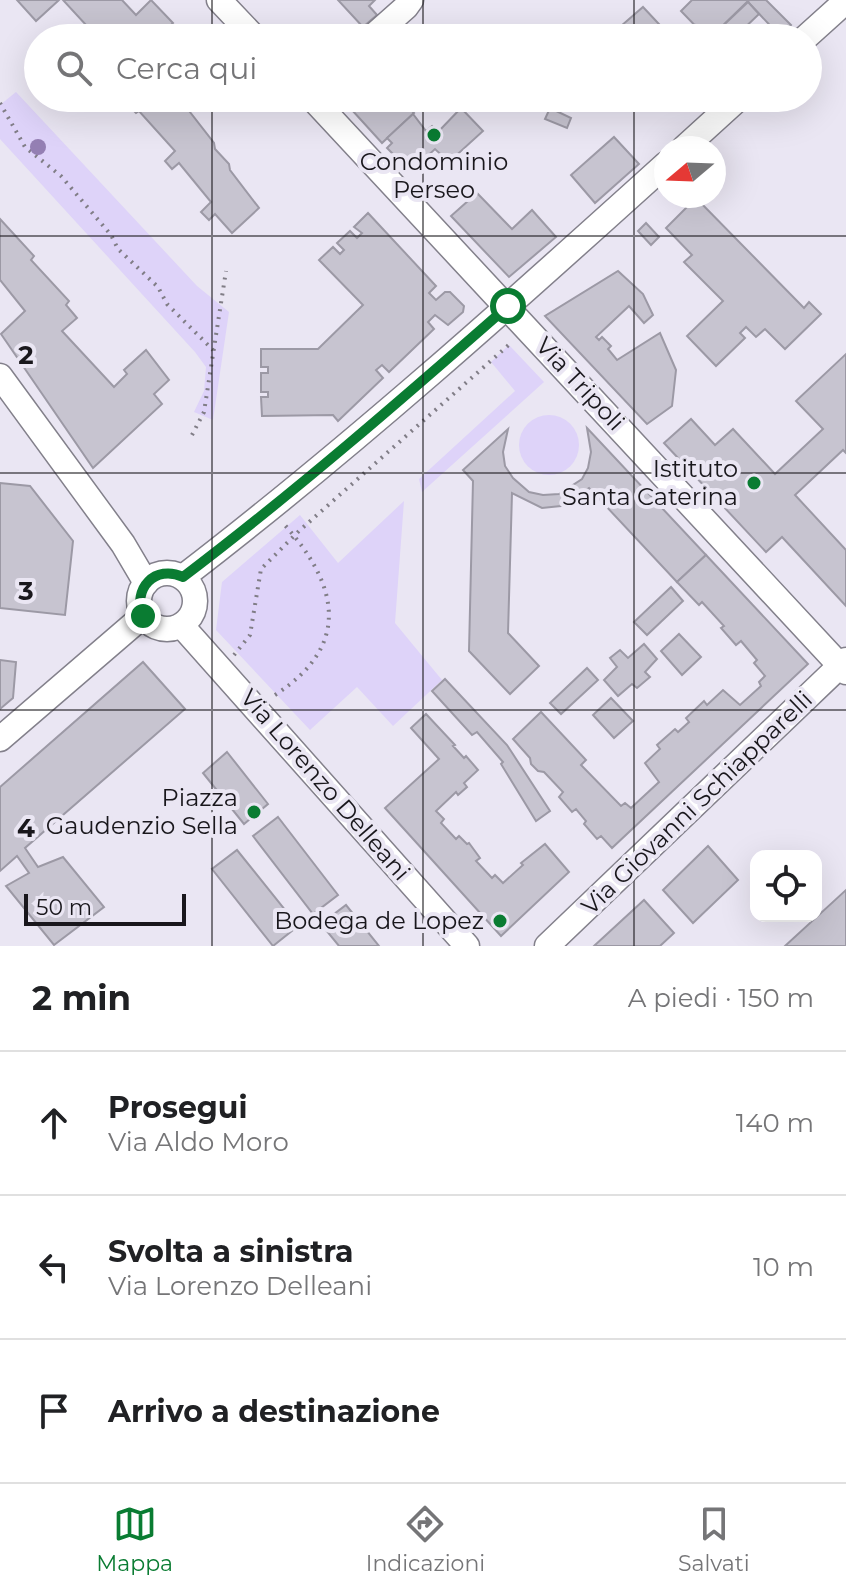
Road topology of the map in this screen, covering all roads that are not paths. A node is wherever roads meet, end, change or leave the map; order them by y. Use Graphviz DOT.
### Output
graph roads {
  1 [pos="219,0"];
  2 [pos="411,0"];
  3 [pos="846,1"];
  4 [pos="242,24"];
  5 [pos="387,24"];
  6 [pos="821,24"];
  7 [pos="325,112"];
  8 [pos="724,112"];
  9 [pos="697,136"];
  10 [pos="654,175"];
  11 [pos="508,306"];
  12 [pos="0,376"];
  13 [pos="183,577"];
  14 [pos="146,583"];
  15 [pos="143,616"];
  16 [pos="182,626"];
  17 [pos="844,666"];
  18 [pos="0,739"];
  19 [pos="467,946"];
  20 [pos="547,946"];
  1 -- 4 [label="street"];
  2 -- 5 [label="street"];
  3 -- 6 [label="street"];
  7 -- 11 [label="street, Via Tripoli"];
  8 -- 9 [label="street"];
  10 -- 11 [label="street"];
  11 -- 13 [label="street"];
  11 -- 17 [label="street, Via Tripoli"];
  12 -- 14 [label="street"];
  13 -- 14 [label="street"];
  13 -- 16 [label="street"];
  14 -- 15 [label="street"];
  15 -- 16 [label="street"];
  15 -- 18 [label="street"];
  16 -- 19 [label="street, Via Lorenzo Delleani"];
  17 -- 20 [label="street, Via Giovanni Schiapparelli"];
}
